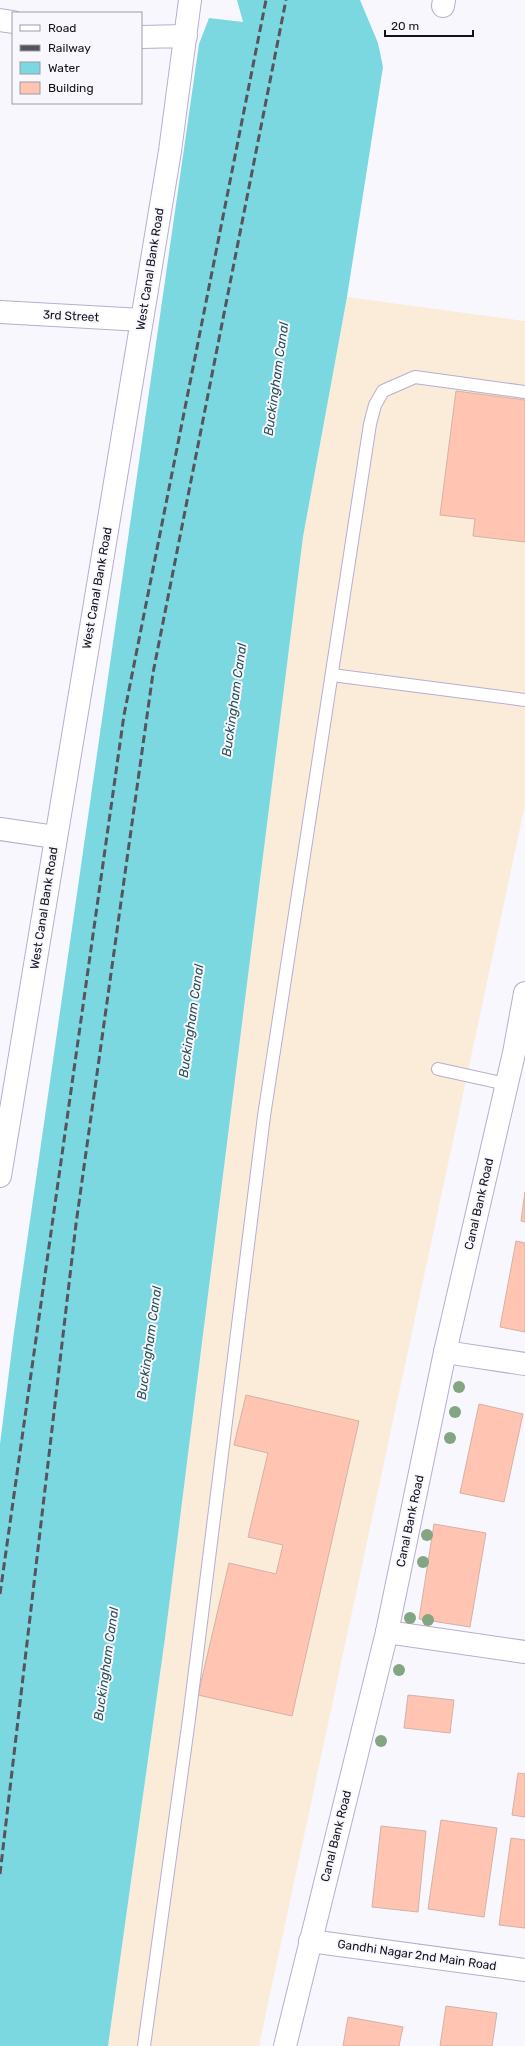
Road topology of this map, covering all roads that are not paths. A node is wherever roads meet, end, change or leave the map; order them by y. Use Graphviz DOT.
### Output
graph roads {
  1 [pos="190,0"];
  2 [pos="0,20"];
  3 [pos="12,22"];
  4 [pos="186,36"];
  5 [pos="142,37"];
  6 [pos="0,312"];
  7 [pos="142,320"];
  8 [pos="525,392"];
  9 [pos="332,675"];
  10 [pos="525,700"];
  11 [pos="0,829"];
  12 [pos="55,837"];
  13 [pos="525,993"];
  14 [pos="519,1054"];
  15 [pos="438,1069"];
  16 [pos="506,1084"];
  17 [pos="0,1176"];
  18 [pos="445,1352"];
  19 [pos="525,1364"];
  20 [pos="387,1632"];
  21 [pos="525,1652"];
  22 [pos="310,1941"];
  23 [pos="525,1970"];
  24 [pos="144,2046"];
  25 [pos="285,2046"];
  1 -- 4 [label="street, West Canal Bank Road"];
  2 -- 3 [label="street"];
  4 -- 5 [label="street"];
  4 -- 7 [label="street, West Canal Bank Road"];
  6 -- 7 [label="street, 3rd Street"];
  7 -- 12 [label="street, West Canal Bank Road"];
  8 -- 9 [label="lane"];
  9 -- 10 [label="lane"];
  9 -- 24 [label="lane"];
  11 -- 12 [label="street"];
  12 -- 17 [label="street, West Canal Bank Road"];
  13 -- 14 [label="street, Canal Bank Road"];
  14 -- 16 [label="street, Canal Bank Road"];
  15 -- 16 [label="lane"];
  16 -- 18 [label="street, Canal Bank Road"];
  18 -- 19 [label="street"];
  18 -- 20 [label="street, Canal Bank Road"];
  20 -- 21 [label="street"];
  20 -- 22 [label="street, Canal Bank Road"];
  22 -- 23 [label="street, Gandhi Nagar 2nd Main Road"];
  22 -- 25 [label="street, Canal Bank Road"];
}
